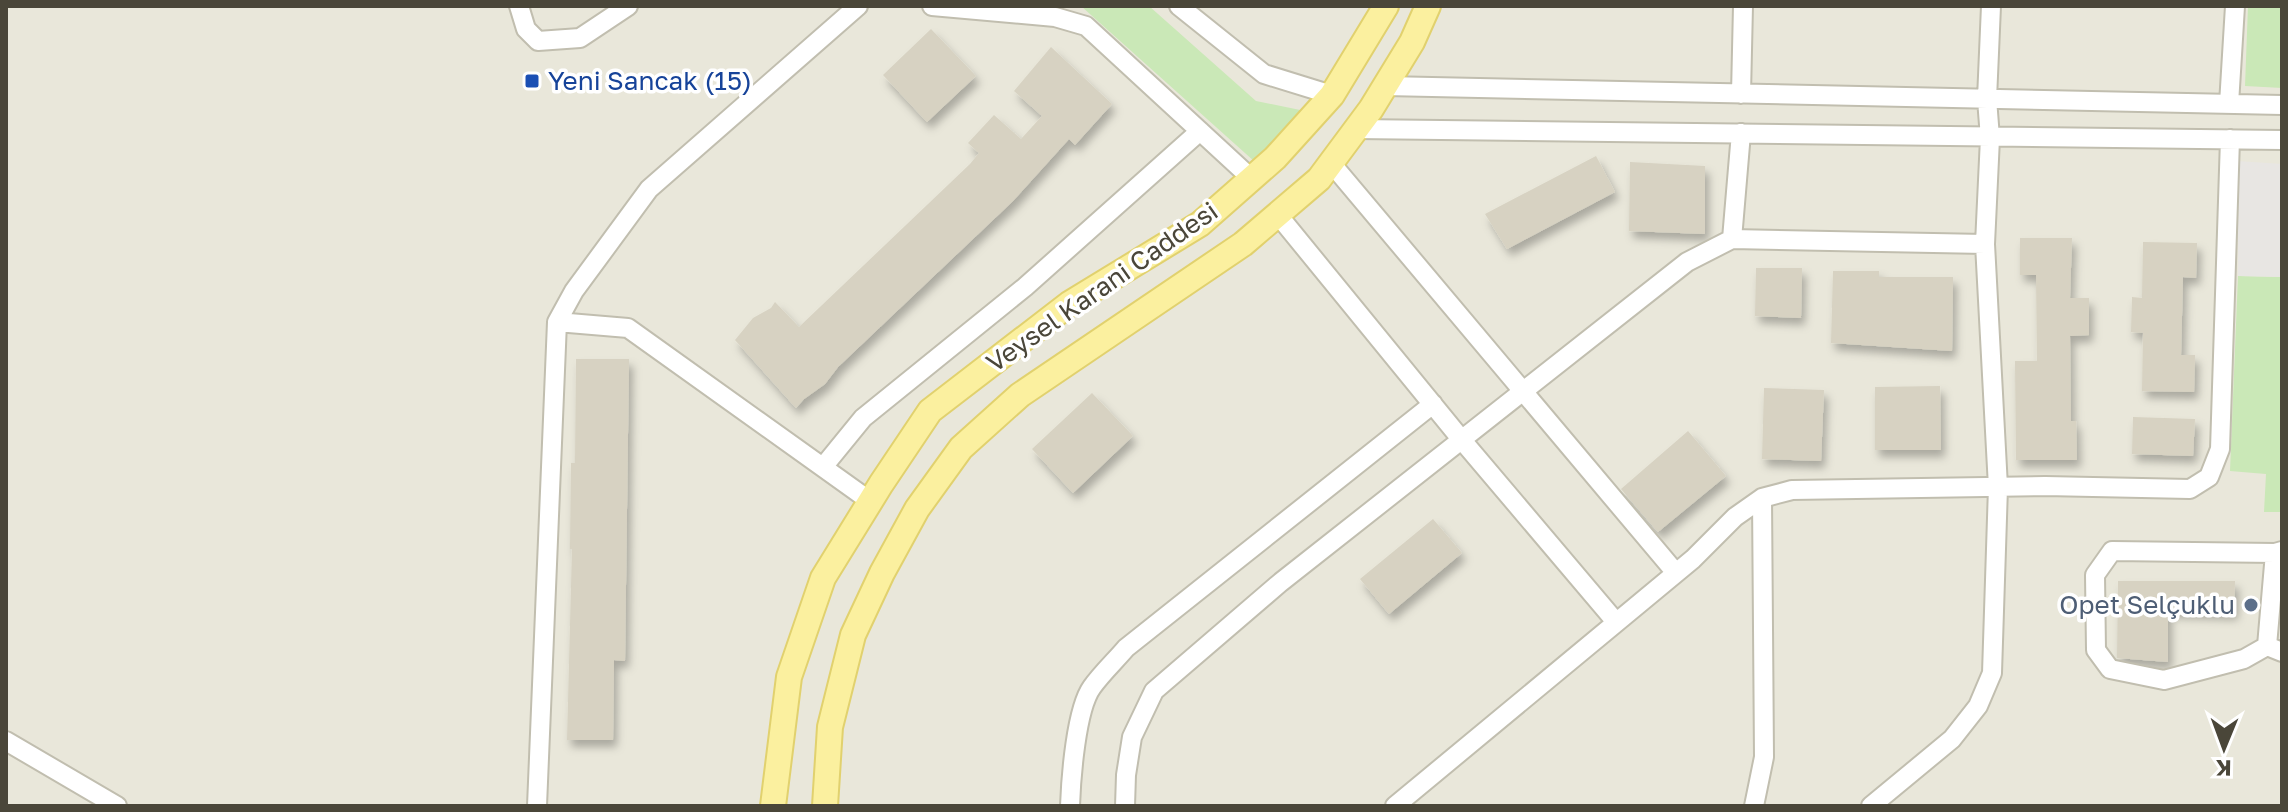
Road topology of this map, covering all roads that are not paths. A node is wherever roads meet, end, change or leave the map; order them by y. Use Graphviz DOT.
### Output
graph roads {
  1 [pos="519,6"];
  2 [pos="628,6"];
  3 [pos="858,6"];
  4 [pos="932,6"];
  5 [pos="1179,6"];
  6 [pos="1386,6"];
  7 [pos="1428,6"];
  8 [pos="1743,6"];
  9 [pos="1991,6"];
  10 [pos="2235,6"];
  11 [pos="1385,86"];
  12 [pos="1741,94"];
  13 [pos="1332,95"];
  14 [pos="1987,99"];
  15 [pos="2229,104"];
  16 [pos="2282,105"];
  17 [pos="1356,129"];
  18 [pos="1200,131"];
  19 [pos="1741,133"];
  20 [pos="1990,138"];
  21 [pos="2230,139"];
  22 [pos="2282,140"];
  23 [pos="1331,163"];
  24 [pos="1252,179"];
  25 [pos="1278,215"];
  26 [pos="1732,239"];
  27 [pos="1985,244"];
  28 [pos="557,322"];
  29 [pos="1521,391"];
  30 [pos="1433,404"];
  31 [pos="1461,439"];
  32 [pos="823,467"];
  33 [pos="1998,487"];
  34 [pos="1762,498"];
  35 [pos="870,501"];
  36 [pos="2279,552"];
  37 [pos="1676,573"];
  38 [pos="1616,622"];
  39 [pos="2275,649"];
  40 [pos="6,741"];
  41 [pos="117,806"];
  42 [pos="537,806"];
  43 [pos="773,806"];
  44 [pos="825,806"];
  45 [pos="1070,806"];
  46 [pos="1125,806"];
  47 [pos="1395,806"];
  48 [pos="1754,806"];
  49 [pos="1871,806"];
  1 -- 2 [label="street"];
  3 -- 28 [label="street"];
  4 -- 18 [label="street"];
  5 -- 13 [label="street"];
  6 -- 13 [label="main road, Veysel Karani Caddesi"];
  7 -- 11 [label="main road, Veysel Karani Caddesi"];
  8 -- 12 [label="street"];
  9 -- 14 [label="street"];
  10 -- 15 [label="street"];
  11 -- 12 [label="street"];
  11 -- 17 [label="main road, Veysel Karani Caddesi"];
  12 -- 14 [label="street"];
  13 -- 24 [label="main road, Veysel Karani Caddesi"];
  14 -- 15 [label="street"];
  14 -- 20 [label="street"];
  15 -- 16 [label="street"];
  17 -- 19 [label="street"];
  17 -- 23 [label="main road, Veysel Karani Caddesi"];
  18 -- 24 [label="street"];
  18 -- 32 [label="street"];
  19 -- 20 [label="street"];
  19 -- 26 [label="street"];
  20 -- 21 [label="street"];
  20 -- 27 [label="street"];
  21 -- 22 [label="street"];
  21 -- 33 [label="street"];
  23 -- 25 [label="main road, Veysel Karani Caddesi"];
  23 -- 29 [label="street"];
  24 -- 35 [label="main road, Veysel Karani Caddesi"];
  25 -- 30 [label="street"];
  25 -- 44 [label="main road, Veysel Karani Caddesi"];
  26 -- 27 [label="street"];
  26 -- 29 [label="street"];
  27 -- 33 [label="street"];
  28 -- 32 [label="street"];
  28 -- 42 [label="street"];
  29 -- 31 [label="street"];
  29 -- 37 [label="street"];
  30 -- 31 [label="street"];
  30 -- 45 [label="street"];
  31 -- 38 [label="street"];
  31 -- 46 [label="street"];
  32 -- 35 [label="street"];
  33 -- 34 [label="street"];
  33 -- 49 [label="street"];
  34 -- 37 [label="street"];
  34 -- 48 [label="street"];
  35 -- 43 [label="main road, Veysel Karani Caddesi"];
  36 -- 39 [label="street"];
  36 -- 39 [label="street"];
  37 -- 38 [label="street"];
  38 -- 47 [label="street"];
  40 -- 41 [label="street"];
}
